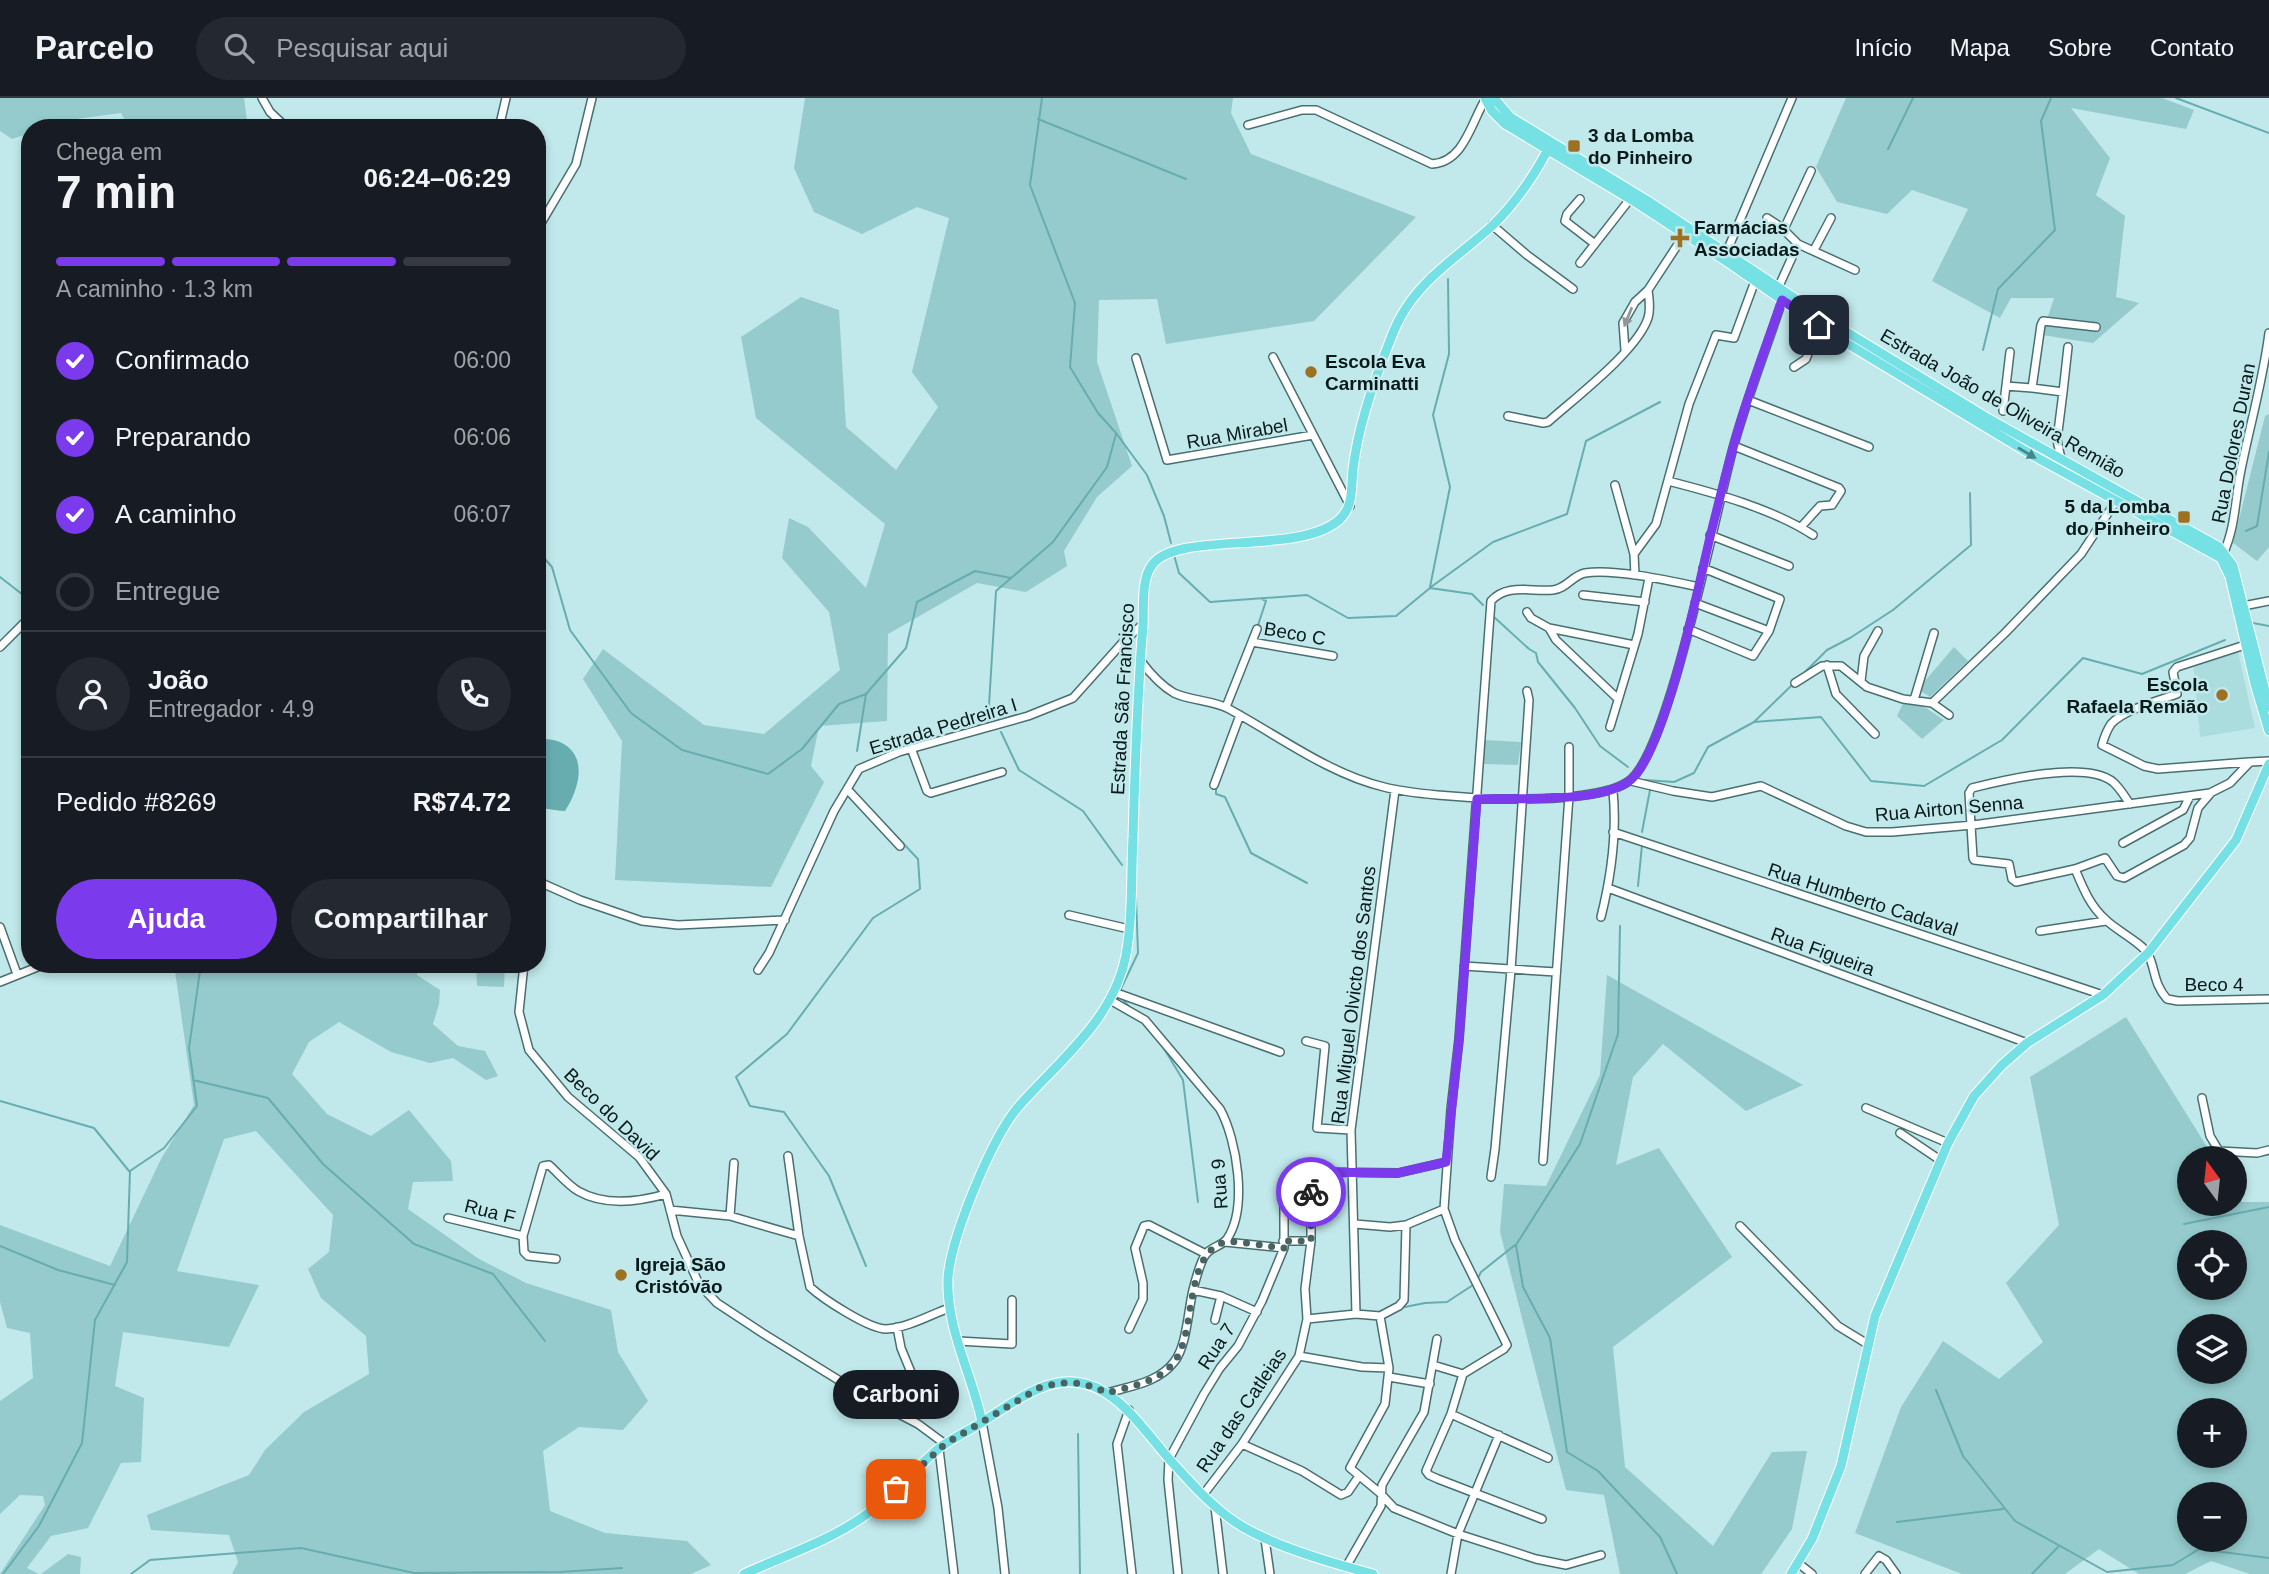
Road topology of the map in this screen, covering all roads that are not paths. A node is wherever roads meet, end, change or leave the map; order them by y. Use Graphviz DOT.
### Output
graph roads {
  1 [pos="262,98"];
  2 [pos="506,98"];
  3 [pos="592,98"];
  4 [pos="1792,98"];
  5 [pos="1492,99"];
  6 [pos="1492,111"];
  7 [pos="1477,113"];
  8 [pos="277,119"];
  9 [pos="501,119"];
  10 [pos="1248,125"];
  11 [pos="1549,147"];
  12 [pos="1811,171"];
  13 [pos="1580,199"];
  14 [pos="1630,199"];
  15 [pos="546,215"];
  16 [pos="1767,218"];
  17 [pos="1831,218"];
  18 [pos="1492,225"];
  19 [pos="1784,229"];
  20 [pos="1686,232"];
  21 [pos="1595,244"];
  22 [pos="1798,244"];
  23 [pos="1814,250"];
  24 [pos="1727,251"];
  25 [pos="1580,263"];
  26 [pos="1855,270"];
  27 [pos="1755,281"];
  28 [pos="1573,289"];
  29 [pos="1648,290"];
  30 [pos="1782,292"];
  31 [pos="1819,325"];
  32 [pos="1830,327"];
  33 [pos="2096,327"];
  34 [pos="2269,333"];
  35 [pos="2068,347"];
  36 [pos="1625,351"];
  37 [pos="2010,352"];
  38 [pos="1273,357"];
  39 [pos="1136,358"];
  40 [pos="1794,367"];
  41 [pos="2267,368"];
  42 [pos="2006,386"];
  43 [pos="2032,388"];
  44 [pos="2063,392"];
  45 [pos="1748,400"];
  46 [pos="2003,411"];
  47 [pos="1508,416"];
  48 [pos="1313,435"];
  49 [pos="2057,440"];
  50 [pos="1734,446"];
  51 [pos="1868,447"];
  52 [pos="2045,450"];
  53 [pos="2061,459"];
  54 [pos="2056,469"];
  55 [pos="1668,481"];
  56 [pos="1615,485"];
  57 [pos="1721,494"];
  58 [pos="2116,501"];
  59 [pos="1350,506"];
  60 [pos="1801,527"];
  61 [pos="1813,535"];
  62 [pos="1710,536"];
  63 [pos="1634,554"];
  64 [pos="2222,555"];
  65 [pos="1789,566"];
  66 [pos="1703,568"];
  67 [pos="1634,575"];
  68 [pos="1649,578"];
  69 [pos="1699,587"];
  70 [pos="1583,595"];
  71 [pos="2269,601"];
  72 [pos="1645,602"];
  73 [pos="1695,603"];
  74 [pos="2243,606"];
  75 [pos="1527,612"];
  76 [pos="1143,624"];
  77 [pos="21,626"];
  78 [pos="1549,628"];
  79 [pos="1257,629"];
  80 [pos="1688,629"];
  81 [pos="1769,631"];
  82 [pos="1878,631"];
  83 [pos="2245,632"];
  84 [pos="1934,633"];
  85 [pos="1252,642"];
  86 [pos="1634,645"];
  87 [pos="2245,645"];
  88 [pos="0,647"];
  89 [pos="1333,656"];
  90 [pos="1140,659"];
  91 [pos="1826,665"];
  92 [pos="1861,681"];
  93 [pos="1795,683"];
  94 [pos="1527,691"];
  95 [pos="1617,698"];
  96 [pos="1914,700"];
  97 [pos="1932,703"];
  98 [pos="1226,707"];
  99 [pos="2269,707"];
  100 [pos="1240,715"];
  101 [pos="1949,715"];
  102 [pos="1610,727"];
  103 [pos="2269,731"];
  104 [pos="1875,734"];
  105 [pos="1569,747"];
  106 [pos="911,748"];
  107 [pos="2250,762"];
  108 [pos="2269,762"];
  109 [pos="1002,772"];
  110 [pos="1630,781"];
  111 [pos="1214,785"];
  112 [pos="847,789"];
  113 [pos="1395,790"];
  114 [pos="1613,791"];
  115 [pos="2210,793"];
  116 [pos="1569,796"];
  117 [pos="2190,796"];
  118 [pos="1522,798"];
  119 [pos="1477,799"];
  120 [pos="2130,804"];
  121 [pos="1973,825"];
  122 [pos="1613,832"];
  123 [pos="2123,843"];
  124 [pos="900,846"];
  125 [pos="2075,869"];
  126 [pos="546,885"];
  127 [pos="1608,888"];
  128 [pos="1069,915"];
  129 [pos="1601,917"];
  130 [pos="785,920"];
  131 [pos="2106,921"];
  132 [pos="0,927"];
  133 [pos="1129,929"];
  134 [pos="2040,931"];
  135 [pos="2148,953"];
  136 [pos="1464,965"];
  137 [pos="758,970"];
  138 [pos="1511,970"];
  139 [pos="1556,972"];
  140 [pos="21,973"];
  141 [pos="523,973"];
  142 [pos="17,974"];
  143 [pos="0,982"];
  144 [pos="1116,995"];
  145 [pos="2103,995"];
  146 [pos="2269,999"];
  147 [pos="1306,1041"];
  148 [pos="2027,1043"];
  149 [pos="1280,1052"];
  150 [pos="2202,1098"];
  151 [pos="1866,1108"];
  152 [pos="1351,1130"];
  153 [pos="1900,1133"];
  154 [pos="1948,1143"];
  155 [pos="2269,1150"];
  156 [pos="788,1156"];
  157 [pos="1940,1160"];
  158 [pos="1543,1161"];
  159 [pos="1446,1162"];
  160 [pos="734,1163"];
  161 [pos="1353,1174"];
  162 [pos="1491,1177"];
  163 [pos="666,1194"];
  164 [pos="1284,1196"];
  165 [pos="1444,1209"];
  166 [pos="670,1210"];
  167 [pos="730,1216"];
  168 [pos="448,1218"];
  169 [pos="1355,1224"];
  170 [pos="1406,1225"];
  171 [pos="1740,1226"];
  172 [pos="523,1236"];
  173 [pos="799,1236"];
  174 [pos="1311,1241"];
  175 [pos="1225,1242"];
  176 [pos="1284,1245"];
  177 [pos="1206,1254"];
  178 [pos="556,1259"];
  179 [pos="1194,1290"];
  180 [pos="1221,1296"];
  181 [pos="1012,1300"];
  182 [pos="949,1308"];
  183 [pos="1257,1312"];
  184 [pos="1356,1314"];
  185 [pos="1380,1316"];
  186 [pos="1307,1319"];
  187 [pos="1214,1320"];
  188 [pos="898,1327"];
  189 [pos="1129,1329"];
  190 [pos="1437,1339"];
  191 [pos="958,1342"];
  192 [pos="1869,1345"];
  193 [pos="1299,1356"];
  194 [pos="1433,1365"];
  195 [pos="1389,1368"];
  196 [pos="1463,1374"];
  197 [pos="1389,1377"];
  198 [pos="915,1382"];
  199 [pos="1430,1384"];
  200 [pos="1107,1393"];
  201 [pos="1129,1409"];
  202 [pos="1451,1414"];
  203 [pos="982,1423"];
  204 [pos="1499,1436"];
  205 [pos="1242,1444"];
  206 [pos="942,1447"];
  207 [pos="1548,1458"];
  208 [pos="1169,1459"];
  209 [pos="1359,1476"];
  210 [pos="1380,1493"];
  211 [pos="1473,1494"];
  212 [pos="1203,1495"];
  213 [pos="1215,1507"];
  214 [pos="1542,1519"];
  215 [pos="1458,1534"];
  216 [pos="1265,1539"];
  217 [pos="1601,1555"];
  218 [pos="1798,1563"];
  219 [pos="1346,1567"];
  220 [pos="744,1574"];
  221 [pos="954,1574"];
  222 [pos="1005,1574"];
  223 [pos="1132,1574"];
  224 [pos="1178,1574"];
  225 [pos="1223,1574"];
  226 [pos="1270,1574"];
  227 [pos="1373,1574"];
  228 [pos="1451,1574"];
  229 [pos="1791,1574"];
  230 [pos="1812,1574"];
  231 [pos="1865,1574"];
  232 [pos="1896,1574"];
  1 -- 8 [label="street"];
  2 -- 9 [label="street"];
  3 -- 15 [label="street"];
  4 -- 24 [label="street"];
  5 -- 6 [label="main road, Estrada João de Oliveira Remião"];
  5 -- 7 [label="street"];
  5 -- 11 [label="main road, Estrada João de Oliveira Remião"];
  6 -- 7 [label="street"];
  6 -- 11 [label="main road, Estrada João de Oliveira Remião"];
  7 -- 10 [label="street"];
  11 -- 14 [label="main road, Estrada João de Oliveira Remião"];
  11 -- 18 [label="main road"];
  11 -- 20 [label="main road, Estrada João de Oliveira Remião"];
  12 -- 19 [label="street"];
  13 -- 21 [label="street"];
  14 -- 20 [label="main road, Estrada João de Oliveira Remião"];
  14 -- 21 [label="street"];
  16 -- 19 [label="street"];
  17 -- 23 [label="street"];
  18 -- 28 [label="street"];
  18 -- 59 [label="main road"];
  19 -- 22 [label="street"];
  20 -- 24 [label="main road, Estrada João de Oliveira Remião"];
  20 -- 27 [label="main road, Estrada João de Oliveira Remião"];
  20 -- 29 [label="street"];
  21 -- 25 [label="street"];
  22 -- 23 [label="street"];
  22 -- 30 [label="street"];
  23 -- 26 [label="street"];
  24 -- 30 [label="main road, Estrada João de Oliveira Remião"];
  27 -- 30 [label="main road, Estrada João de Oliveira Remião"];
  27 -- 55 [label="street"];
  29 -- 36 [label="street"];
  29 -- 36 [label="street, one-way"];
  30 -- 31 [label="main road, Estrada João de Oliveira Remião"];
  30 -- 32 [label="main road, Estrada João de Oliveira Remião"];
  30 -- 45 [label="street"];
  31 -- 32 [label="main road, Estrada João de Oliveira Remião"];
  31 -- 40 [label="street"];
  32 -- 52 [label="main road, Estrada João de Oliveira Remião"];
  32 -- 54 [label="main road, Estrada João de Oliveira Remião, one-way"];
  33 -- 43 [label="street"];
  34 -- 41 [label="street, Rua Dolores Duran"];
  35 -- 44 [label="street"];
  36 -- 47 [label="street"];
  37 -- 42 [label="street"];
  38 -- 48 [label="street"];
  39 -- 48 [label="street, Rua Mirabel"];
  41 -- 64 [label="street, Rua Dolores Duran"];
  42 -- 43 [label="street"];
  42 -- 46 [label="street"];
  43 -- 44 [label="street"];
  44 -- 49 [label="street"];
  45 -- 50 [label="street"];
  45 -- 51 [label="street"];
  48 -- 59 [label="street"];
  49 -- 52 [label="street"];
  49 -- 53 [label="street"];
  50 -- 57 [label="street"];
  50 -- 60 [label="street"];
  52 -- 53 [label="main road, Estrada João de Oliveira Remião"];
  53 -- 54 [label="main road"];
  53 -- 64 [label="main road, Estrada João de Oliveira Remião"];
  54 -- 58 [label="main road, Estrada João de Oliveira Remião"];
  55 -- 57 [label="street"];
  55 -- 63 [label="street"];
  56 -- 63 [label="street"];
  57 -- 60 [label="street"];
  57 -- 62 [label="street"];
  58 -- 64 [label="main road, Estrada João de Oliveira Remião"];
  58 -- 97 [label="street"];
  59 -- 76 [label="main road, Estrada São Francisco"];
  60 -- 61 [label="street"];
  62 -- 65 [label="street"];
  62 -- 66 [label="street"];
  63 -- 67 [label="street"];
  64 -- 74 [label="main road"];
  64 -- 83 [label="main road"];
  66 -- 69 [label="street"];
  66 -- 81 [label="street"];
  67 -- 68 [label="street"];
  67 -- 119 [label="street"];
  68 -- 69 [label="street"];
  68 -- 72 [label="street"];
  69 -- 73 [label="street"];
  70 -- 72 [label="street"];
  71 -- 74 [label="street"];
  72 -- 86 [label="street"];
  73 -- 80 [label="street"];
  73 -- 81 [label="street"];
  74 -- 83 [label="main road"];
  75 -- 78 [label="street"];
  76 -- 90 [label="main road, Estrada São Francisco"];
  76 -- 106 [label="street, Estrada Pedreira I"];
  77 -- 88 [label="street"];
  78 -- 86 [label="street"];
  78 -- 95 [label="street"];
  79 -- 85 [label="street"];
  80 -- 81 [label="street"];
  80 -- 110 [label="street"];
  82 -- 92 [label="street"];
  83 -- 87 [label="main road"];
  83 -- 99 [label="main road"];
  84 -- 96 [label="street"];
  85 -- 89 [label="street, Beco C"];
  85 -- 98 [label="street"];
  86 -- 95 [label="street"];
  87 -- 103 [label="main road"];
  87 -- 107 [label="street"];
  90 -- 98 [label="street"];
  90 -- 133 [label="main road, Estrada São Francisco"];
  91 -- 92 [label="street"];
  91 -- 93 [label="street"];
  91 -- 104 [label="street"];
  92 -- 96 [label="street"];
  94 -- 118 [label="street"];
  95 -- 102 [label="street"];
  96 -- 97 [label="street"];
  97 -- 101 [label="street"];
  98 -- 100 [label="street"];
  100 -- 111 [label="street"];
  100 -- 113 [label="street"];
  105 -- 116 [label="street"];
  106 -- 109 [label="street"];
  106 -- 112 [label="street, Estrada Pedreira I"];
  107 -- 108 [label="street"];
  107 -- 115 [label="street, Rua Airton Senna"];
  108 -- 135 [label="main road"];
  110 -- 114 [label="street"];
  110 -- 121 [label="street, Rua Airton Senna"];
  112 -- 124 [label="street"];
  112 -- 130 [label="street, Estrada Pedreira I"];
  113 -- 119 [label="street"];
  113 -- 152 [label="street, Rua Miguel Olvicto dos Santos"];
  114 -- 116 [label="street"];
  114 -- 122 [label="street"];
  115 -- 117 [label="street, Rua Airton Senna"];
  115 -- 125 [label="street"];
  116 -- 118 [label="street"];
  116 -- 139 [label="street"];
  117 -- 120 [label="street, Rua Airton Senna"];
  117 -- 123 [label="street"];
  118 -- 119 [label="street"];
  118 -- 138 [label="street"];
  119 -- 136 [label="street"];
  120 -- 121 [label="street, Rua Airton Senna"];
  120 -- 121 [label="street"];
  121 -- 125 [label="street"];
  122 -- 127 [label="street"];
  122 -- 145 [label="street, Rua Humberto Cadaval"];
  125 -- 131 [label="street"];
  126 -- 130 [label="street"];
  127 -- 129 [label="street"];
  127 -- 148 [label="street, Rua Figueira"];
  128 -- 133 [label="street"];
  130 -- 137 [label="street, Estrada Pedreira I"];
  131 -- 134 [label="street"];
  131 -- 135 [label="street"];
  132 -- 142 [label="street"];
  133 -- 144 [label="main road, Estrada São Francisco"];
  135 -- 145 [label="main road"];
  135 -- 146 [label="street, Beco 4"];
  136 -- 138 [label="street"];
  136 -- 159 [label="street"];
  138 -- 139 [label="street"];
  138 -- 162 [label="street"];
  139 -- 158 [label="street"];
  140 -- 142 [label="street"];
  141 -- 163 [label="street, Beco do David"];
  142 -- 143 [label="street"];
  144 -- 149 [label="street"];
  144 -- 175 [label="street, Rua 9"];
  144 -- 182 [label="main road, Estrada São Francisco"];
  145 -- 148 [label="main road"];
  147 -- 152 [label="street"];
  148 -- 154 [label="main road"];
  150 -- 155 [label="street"];
  151 -- 154 [label="street"];
  152 -- 161 [label="street, Rua Miguel Olvicto dos Santos"];
  153 -- 157 [label="street"];
  154 -- 157 [label="main road"];
  156 -- 173 [label="street"];
  157 -- 192 [label="main road"];
  159 -- 161 [label="street"];
  159 -- 165 [label="street"];
  160 -- 167 [label="street"];
  161 -- 169 [label="street, Rua Miguel Olvicto dos Santos"];
  161 -- 174 [label="street, Rua das Catleias"];
  163 -- 166 [label="street, Beco do David"];
  163 -- 172 [label="street"];
  164 -- 176 [label="street"];
  165 -- 170 [label="street"];
  165 -- 196 [label="street"];
  166 -- 167 [label="street"];
  166 -- 206 [label="street, Beco do David"];
  167 -- 173 [label="street"];
  168 -- 172 [label="street, Rua F"];
  169 -- 170 [label="street"];
  169 -- 184 [label="street, Rua Miguel Olvicto dos Santos"];
  170 -- 185 [label="street"];
  171 -- 192 [label="street"];
  172 -- 178 [label="street"];
  173 -- 188 [label="street"];
  174 -- 176 [label="street"];
  174 -- 186 [label="street, Rua das Catleias"];
  175 -- 176 [label="street"];
  175 -- 177 [label="street"];
  176 -- 183 [label="street, Rua 7"];
  177 -- 179 [label="street"];
  177 -- 189 [label="street"];
  179 -- 180 [label="street"];
  179 -- 200 [label="street"];
  180 -- 183 [label="street"];
  180 -- 187 [label="street"];
  181 -- 191 [label="street"];
  182 -- 188 [label="street"];
  182 -- 191 [label="main road, Estrada São Francisco"];
  183 -- 208 [label="street, Rua 7"];
  184 -- 185 [label="street"];
  184 -- 186 [label="street"];
  185 -- 195 [label="street"];
  186 -- 193 [label="street, Rua das Catleias"];
  188 -- 198 [label="street"];
  190 -- 194 [label="street"];
  191 -- 203 [label="main road, Estrada São Francisco"];
  192 -- 218 [label="main road"];
  193 -- 195 [label="street"];
  193 -- 205 [label="street, Rua das Catleias"];
  194 -- 196 [label="street"];
  194 -- 199 [label="street"];
  195 -- 197 [label="street"];
  196 -- 202 [label="street"];
  197 -- 199 [label="street"];
  197 -- 209 [label="street"];
  199 -- 210 [label="street"];
  200 -- 201 [label="main road"];
  200 -- 203 [label="main road"];
  201 -- 208 [label="main road"];
  201 -- 223 [label="street"];
  202 -- 204 [label="street"];
  202 -- 211 [label="street"];
  203 -- 206 [label="main road"];
  203 -- 222 [label="street"];
  204 -- 207 [label="street"];
  204 -- 211 [label="street"];
  205 -- 209 [label="street"];
  205 -- 212 [label="street, Rua das Catleias"];
  206 -- 220 [label="main road"];
  206 -- 221 [label="street"];
  208 -- 212 [label="main road"];
  208 -- 224 [label="street"];
  209 -- 210 [label="street"];
  210 -- 215 [label="street"];
  210 -- 219 [label="street"];
  211 -- 214 [label="street"];
  211 -- 215 [label="street"];
  212 -- 213 [label="main road"];
  213 -- 216 [label="main road"];
  213 -- 225 [label="street"];
  215 -- 217 [label="street"];
  215 -- 228 [label="street"];
  216 -- 219 [label="main road"];
  216 -- 226 [label="street"];
  218 -- 229 [label="main road"];
  218 -- 230 [label="street"];
  219 -- 227 [label="main road"];
  231 -- 232 [label="street"];
}
